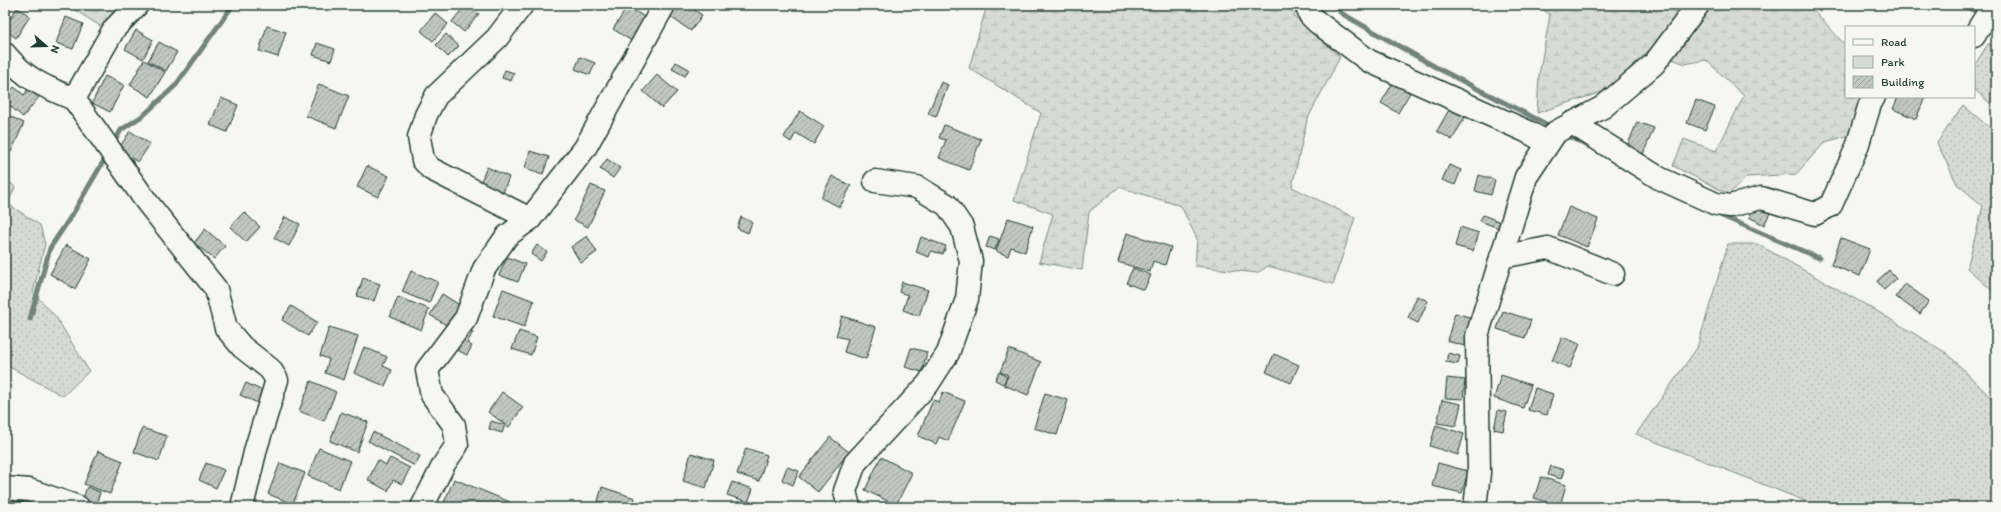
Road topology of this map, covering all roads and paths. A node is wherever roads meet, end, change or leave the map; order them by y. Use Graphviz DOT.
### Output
graph roads {
  1 [pos="137,5"];
  2 [pos="522,5"];
  3 [pos="664,5"];
  4 [pos="1306,5"];
  5 [pos="1698,5"];
  6 [pos="1993,5"];
  7 [pos="1975,34"];
  8 [pos="5,54"];
  9 [pos="1873,98"];
  10 [pos="74,99"];
  11 [pos="1572,123"];
  12 [pos="1548,143"];
  13 [pos="876,180"];
  14 [pos="530,219"];
  15 [pos="1501,257"];
  16 [pos="1614,274"];
  17 [pos="5,488"];
  18 [pos="78,507"];
  19 [pos="242,507"];
  20 [pos="422,507"];
  21 [pos="849,507"];
  22 [pos="1475,507"];
  1 -- 10 [label="street"];
  2 -- 14 [label="street"];
  3 -- 14 [label="street"];
  4 -- 12 [label="street"];
  5 -- 11 [label="street"];
  6 -- 7 [label="street"];
  8 -- 10 [label="street"];
  9 -- 11 [label="street"];
  10 -- 19 [label="street"];
  11 -- 12 [label="street"];
  12 -- 15 [label="street"];
  13 -- 21 [label="street"];
  14 -- 20 [label="street"];
  15 -- 16 [label="street"];
  15 -- 22 [label="street"];
  17 -- 18 [label="street"];
}
